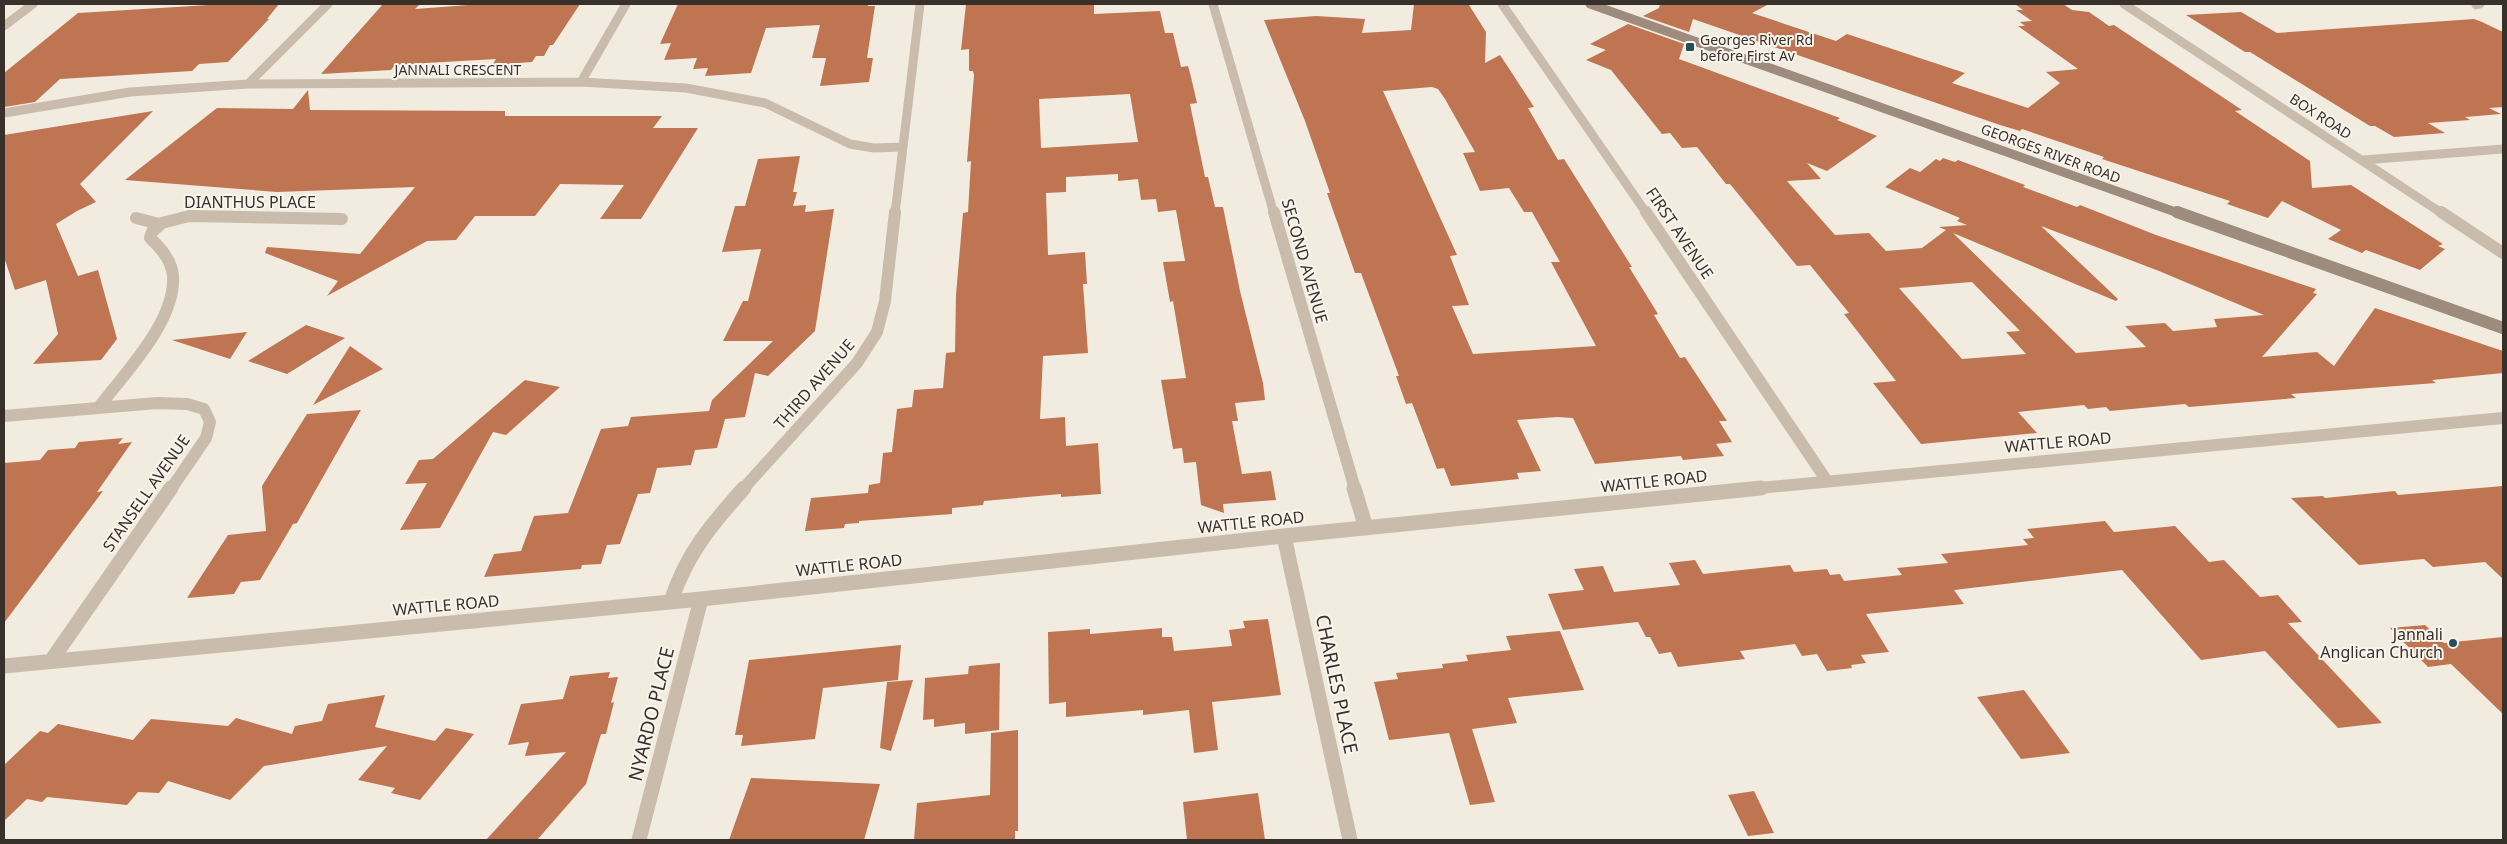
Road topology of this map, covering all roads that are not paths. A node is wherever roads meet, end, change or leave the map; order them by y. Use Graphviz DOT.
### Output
graph roads {
  1 [pos="33,4"];
  2 [pos="328,4"];
  3 [pos="626,4"];
  4 [pos="920,4"];
  5 [pos="1213,4"];
  6 [pos="1503,4"];
  7 [pos="1590,4"];
  8 [pos="2124,4"];
  9 [pos="4,26"];
  10 [pos="581,82"];
  11 [pos="248,84"];
  12 [pos="4,113"];
  13 [pos="903,146"];
  14 [pos="2503,149"];
  15 [pos="2363,160"];
  16 [pos="136,218"];
  17 [pos="342,219"];
  18 [pos="159,224"];
  19 [pos="2503,253"];
  20 [pos="2503,328"];
  21 [pos="99,407"];
  22 [pos="4,416"];
  23 [pos="2503,418"];
  24 [pos="1827,481"];
  25 [pos="1366,528"];
  26 [pos="1284,536"];
  27 [pos="701,598"];
  28 [pos="671,601"];
  29 [pos="51,661"];
  30 [pos="4,666"];
  31 [pos="639,840"];
  32 [pos="1350,840"];
  1 -- 9 [label="street"];
  2 -- 11 [label="street"];
  3 -- 10 [label="street"];
  4 -- 13 [label="street, THIRD AVENUE"];
  5 -- 25 [label="street, SECOND AVENUE"];
  6 -- 24 [label="street, FIRST AVENUE"];
  7 -- 20 [label="street, GEORGES RIVER ROAD"];
  8 -- 15 [label="street, BOX ROAD"];
  10 -- 11 [label="street, JANNALI CRESCENT"];
  10 -- 13 [label="street, JANNALI CRESCENT"];
  11 -- 12 [label="street, JANNALI CRESCENT"];
  13 -- 28 [label="street, THIRD AVENUE"];
  14 -- 15 [label="street"];
  15 -- 19 [label="street, BOX ROAD"];
  16 -- 18 [label="street, DIANTHUS PLACE"];
  17 -- 18 [label="street, DIANTHUS PLACE"];
  18 -- 21 [label="street"];
  21 -- 22 [label="street, STANSELL AVENUE"];
  21 -- 29 [label="street, STANSELL AVENUE"];
  23 -- 24 [label="street, WATTLE ROAD"];
  24 -- 25 [label="street, WATTLE ROAD"];
  25 -- 26 [label="street, WATTLE ROAD"];
  26 -- 27 [label="street, WATTLE ROAD"];
  26 -- 32 [label="street, CHARLES PLACE"];
  27 -- 28 [label="street, WATTLE ROAD"];
  27 -- 31 [label="street, NYARDO PLACE"];
  28 -- 29 [label="street, WATTLE ROAD"];
  29 -- 30 [label="street, WATTLE ROAD"];
}
